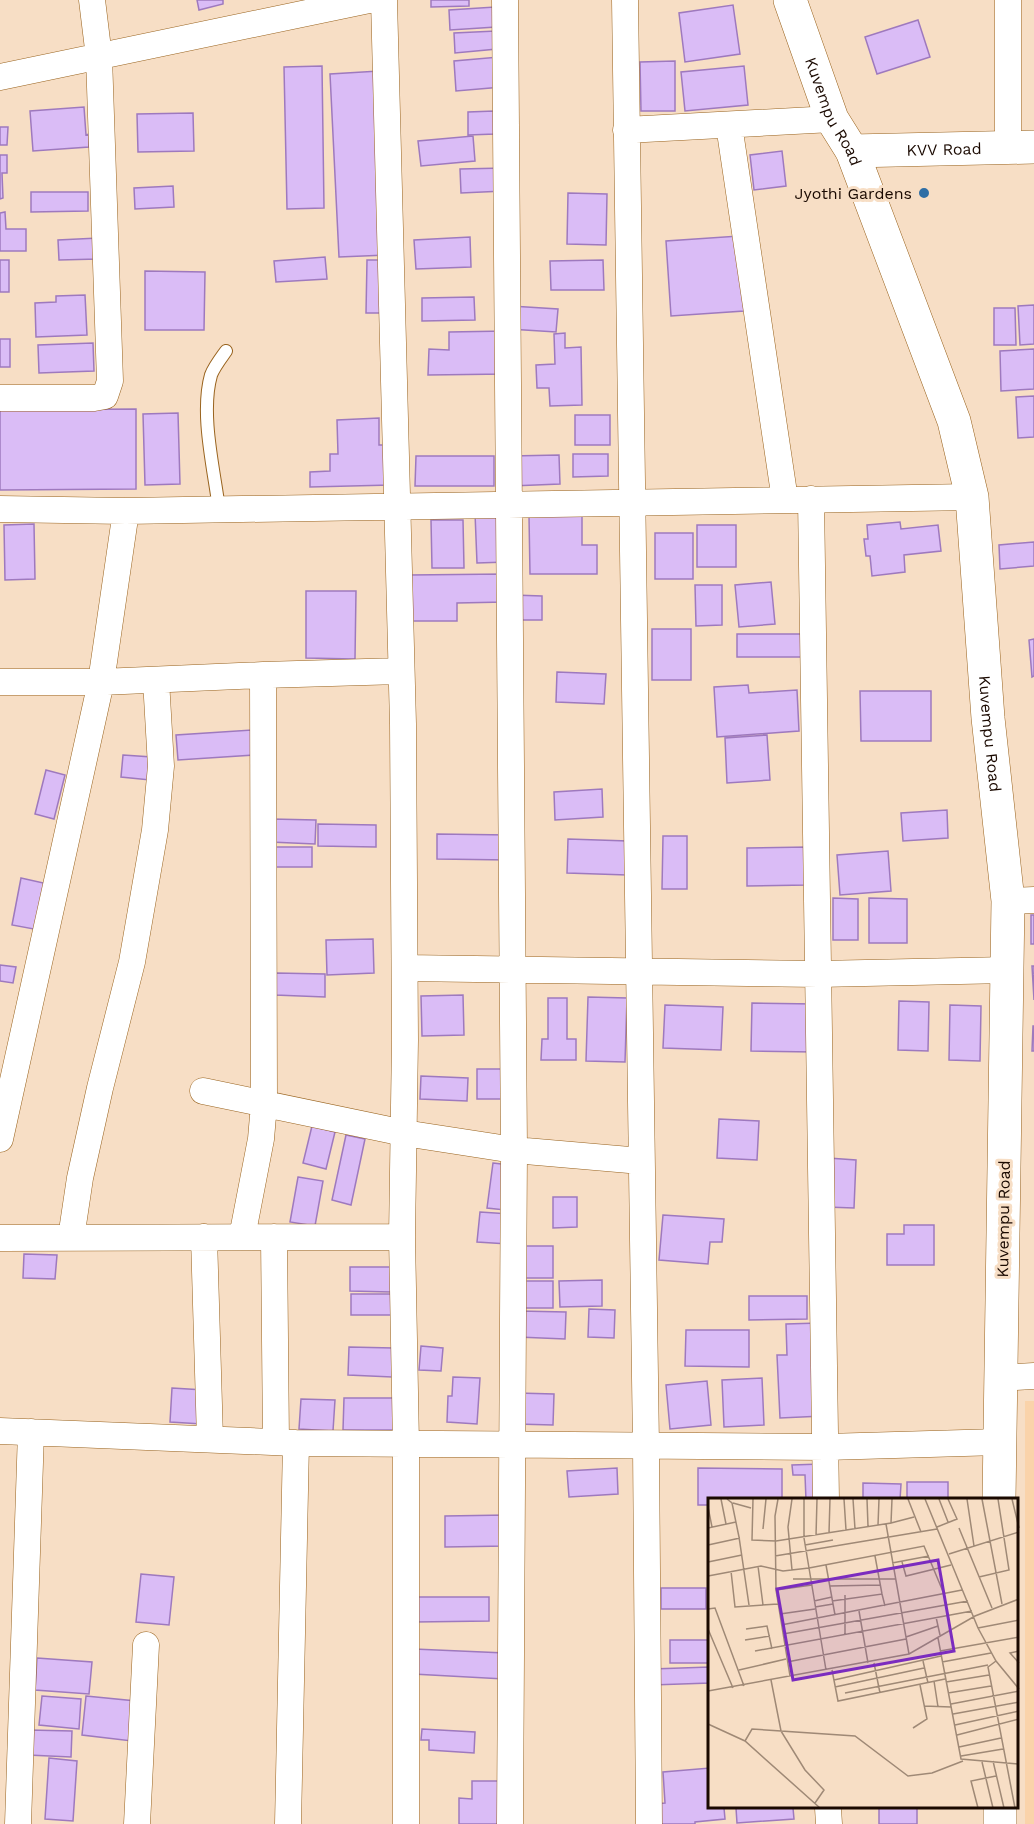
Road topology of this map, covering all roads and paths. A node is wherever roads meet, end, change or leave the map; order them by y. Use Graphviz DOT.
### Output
graph roads {
  1 [pos="92,0"];
  2 [pos="369,0"];
  3 [pos="384,0"];
  4 [pos="505,0"];
  5 [pos="625,0"];
  6 [pos="790,0"];
  7 [pos="1008,0"];
  8 [pos="99,57"];
  9 [pos="0,77"];
  10 [pos="832,119"];
  11 [pos="729,125"];
  12 [pos="626,130"];
  13 [pos="1021,148"];
  14 [pos="852,151"];
  15 [pos="226,351"];
  16 [pos="0,398"];
  17 [pos="972,497"];
  18 [pos="811,499"];
  19 [pos="785,500"];
  20 [pos="631,502"];
  21 [pos="508,504"];
  22 [pos="399,506"];
  23 [pos="0,509"];
  24 [pos="219,509"];
  25 [pos="126,511"];
  26 [pos="400,671"];
  27 [pos="263,675"];
  28 [pos="156,680"];
  29 [pos="0,682"];
  30 [pos="101,682"];
  31 [pos="1021,901"];
  32 [pos="405,968"];
  33 [pos="513,969"];
  34 [pos="638,970"];
  35 [pos="1008,970"];
  36 [pos="818,974"];
  37 [pos="203,1091"];
  38 [pos="264,1104"];
  39 [pos="404,1132"];
  40 [pos="0,1139"];
  41 [pos="514,1150"];
  42 [pos="641,1161"];
  43 [pos="402,1236"];
  44 [pos="204,1237"];
  45 [pos="274,1237"];
  46 [pos="0,1238"];
  47 [pos="70,1238"];
  48 [pos="242,1238"];
  49 [pos="1034,1376"];
  50 [pos="1000,1378"];
  51 [pos="0,1431"];
  52 [pos="31,1432"];
  53 [pos="210,1439"];
  54 [pos="999,1442"];
  55 [pos="286,1443"];
  56 [pos="406,1444"];
  57 [pos="513,1444"];
  58 [pos="646,1446"];
  59 [pos="826,1447"];
  60 [pos="826,1498"];
  61 [pos="999,1498"];
  62 [pos="146,1644"];
  63 [pos="828,1809"];
  64 [pos="18,1824"];
  65 [pos="137,1824"];
  66 [pos="288,1824"];
  67 [pos="406,1824"];
  68 [pos="510,1824"];
  69 [pos="649,1824"];
  70 [pos="829,1824"];
  1 -- 8 [label="street"];
  2 -- 8 [label="street"];
  3 -- 22 [label="street"];
  4 -- 21 [label="street"];
  5 -- 12 [label="street"];
  6 -- 10 [label="main road, Kuvempu Road"];
  7 -- 13 [label="street"];
  8 -- 9 [label="street"];
  8 -- 16 [label="street"];
  10 -- 11 [label="street"];
  10 -- 14 [label="main road, Kuvempu Road"];
  11 -- 12 [label="street"];
  11 -- 19 [label="street"];
  12 -- 20 [label="street"];
  13 -- 14 [label="main road, KVV Road"];
  14 -- 17 [label="main road, Kuvempu Road"];
  15 -- 24 [label="lane"];
  17 -- 18 [label="street"];
  17 -- 31 [label="main road, Kuvempu Road"];
  18 -- 19 [label="street"];
  18 -- 36 [label="street"];
  19 -- 20 [label="street"];
  20 -- 21 [label="street"];
  20 -- 34 [label="street"];
  21 -- 22 [label="street"];
  21 -- 33 [label="street"];
  22 -- 24 [label="street"];
  22 -- 26 [label="street"];
  23 -- 25 [label="street"];
  24 -- 25 [label="street"];
  25 -- 30 [label="street"];
  26 -- 27 [label="street"];
  26 -- 32 [label="street"];
  27 -- 28 [label="street"];
  27 -- 38 [label="street"];
  28 -- 30 [label="street"];
  28 -- 47 [label="street"];
  29 -- 30 [label="street"];
  30 -- 40 [label="street"];
  31 -- 35 [label="main road, Kuvempu Road"];
  32 -- 33 [label="street"];
  32 -- 39 [label="street"];
  33 -- 34 [label="street"];
  33 -- 41 [label="street"];
  34 -- 36 [label="street"];
  34 -- 42 [label="street"];
  35 -- 36 [label="street"];
  35 -- 50 [label="main road, Kuvempu Road"];
  36 -- 59 [label="street"];
  37 -- 38 [label="street"];
  38 -- 39 [label="street"];
  38 -- 48 [label="street"];
  39 -- 41 [label="street"];
  39 -- 43 [label="street"];
  41 -- 42 [label="street"];
  41 -- 57 [label="street"];
  42 -- 58 [label="street"];
  43 -- 45 [label="street"];
  43 -- 56 [label="street"];
  44 -- 47 [label="street"];
  44 -- 48 [label="street"];
  44 -- 53 [label="street"];
  45 -- 48 [label="street"];
  45 -- 55 [label="street"];
  46 -- 47 [label="street"];
  49 -- 50 [label="street"];
  50 -- 54 [label="main road, Kuvempu Road"];
  51 -- 52 [label="street"];
  52 -- 53 [label="street"];
  52 -- 64 [label="street"];
  53 -- 55 [label="street"];
  54 -- 59 [label="street"];
  54 -- 61 [label="main road, Kuvempu Road"];
  55 -- 56 [label="street"];
  55 -- 66 [label="street"];
  56 -- 57 [label="street"];
  56 -- 67 [label="street"];
  57 -- 58 [label="street"];
  57 -- 68 [label="street"];
  58 -- 59 [label="street"];
  58 -- 69 [label="street"];
  59 -- 60 [label="street"];
  62 -- 65 [label="street"];
  63 -- 70 [label="street"];
}
